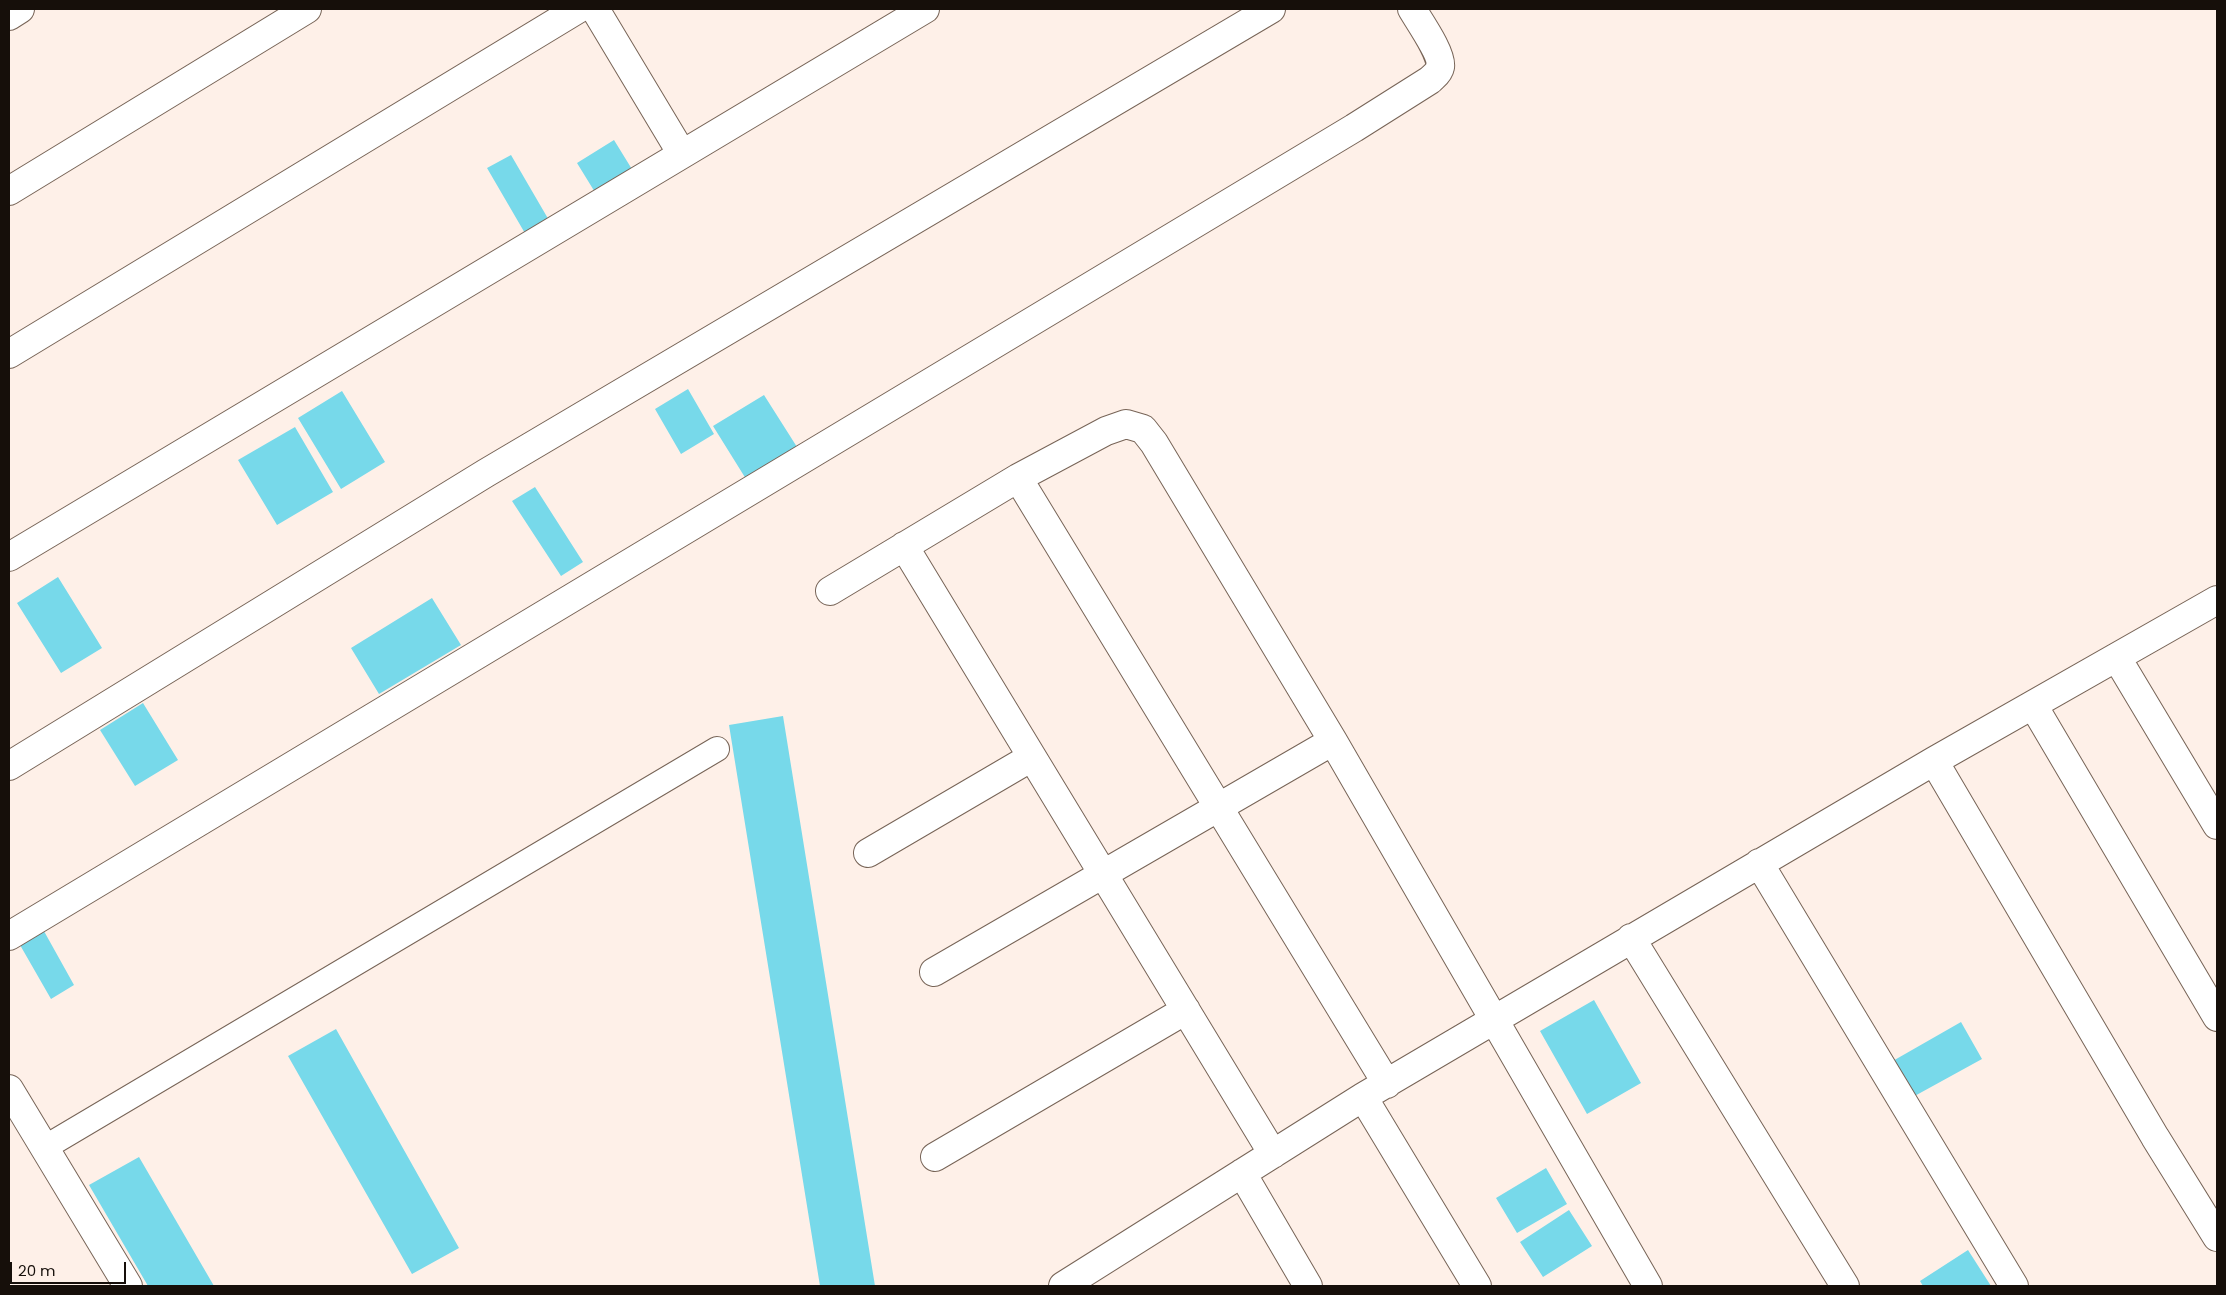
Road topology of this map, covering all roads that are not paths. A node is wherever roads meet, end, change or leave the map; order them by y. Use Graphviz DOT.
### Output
graph roads {
  1 [pos="20,9"];
  2 [pos="306,9"];
  3 [pos="578,9"];
  4 [pos="595,9"];
  5 [pos="924,9"];
  6 [pos="1271,9"];
  7 [pos="1412,9"];
  8 [pos="9,16"];
  9 [pos="682,154"];
  10 [pos="9,191"];
  11 [pos="9,354"];
  12 [pos="1018,478"];
  13 [pos="904,546"];
  14 [pos="9,557"];
  15 [pos="830,591"];
  16 [pos="2217,600"];
  17 [pos="2116,658"];
  18 [pos="2033,705"];
  19 [pos="1332,741"];
  20 [pos="717,749"];
  21 [pos="1032,758"];
  22 [pos="1934,761"];
  23 [pos="9,766"];
  24 [pos="1219,807"];
  25 [pos="2217,825"];
  26 [pos="868,853"];
  27 [pos="1758,863"];
  28 [pos="1104,875"];
  29 [pos="9,936"];
  30 [pos="1631,938"];
  31 [pos="934,972"];
  32 [pos="1186,1010"];
  33 [pos="2217,1018"];
  34 [pos="1495,1021"];
  35 [pos="1387,1084"];
  36 [pos="9,1089"];
  37 [pos="1363,1097"];
  38 [pos="44,1148"];
  39 [pos="1273,1154"];
  40 [pos="935,1158"];
  41 [pos="1242,1173"];
  42 [pos="2217,1237"];
  43 [pos="1089,1279"];
  44 [pos="128,1286"];
  45 [pos="1063,1286"];
  46 [pos="1308,1286"];
  47 [pos="1477,1286"];
  48 [pos="1648,1286"];
  49 [pos="1845,1286"];
  50 [pos="2014,1286"];
  1 -- 8 [label="street"];
  2 -- 10 [label="street"];
  3 -- 11 [label="street"];
  4 -- 9 [label="street"];
  5 -- 9 [label="street"];
  6 -- 23 [label="street"];
  7 -- 29 [label="street"];
  9 -- 14 [label="street"];
  12 -- 13 [label="street"];
  12 -- 19 [label="street"];
  12 -- 24 [label="street"];
  13 -- 15 [label="street"];
  13 -- 21 [label="street"];
  16 -- 17 [label="street"];
  17 -- 18 [label="street"];
  17 -- 25 [label="street"];
  18 -- 22 [label="street"];
  18 -- 33 [label="street"];
  19 -- 24 [label="street"];
  19 -- 34 [label="street"];
  20 -- 38 [label="lane"];
  21 -- 26 [label="street"];
  21 -- 28 [label="street"];
  22 -- 27 [label="street"];
  22 -- 42 [label="street"];
  24 -- 28 [label="street"];
  24 -- 35 [label="street"];
  27 -- 30 [label="street"];
  27 -- 50 [label="street"];
  28 -- 31 [label="street"];
  28 -- 32 [label="street"];
  30 -- 34 [label="street"];
  30 -- 49 [label="street"];
  32 -- 39 [label="street"];
  32 -- 40 [label="street"];
  34 -- 35 [label="street"];
  34 -- 48 [label="street"];
  35 -- 37 [label="street"];
  36 -- 38 [label="street"];
  37 -- 39 [label="street"];
  37 -- 47 [label="street"];
  38 -- 44 [label="street"];
  39 -- 41 [label="street"];
  41 -- 43 [label="street"];
  41 -- 46 [label="street"];
  43 -- 45 [label="street"];
}
